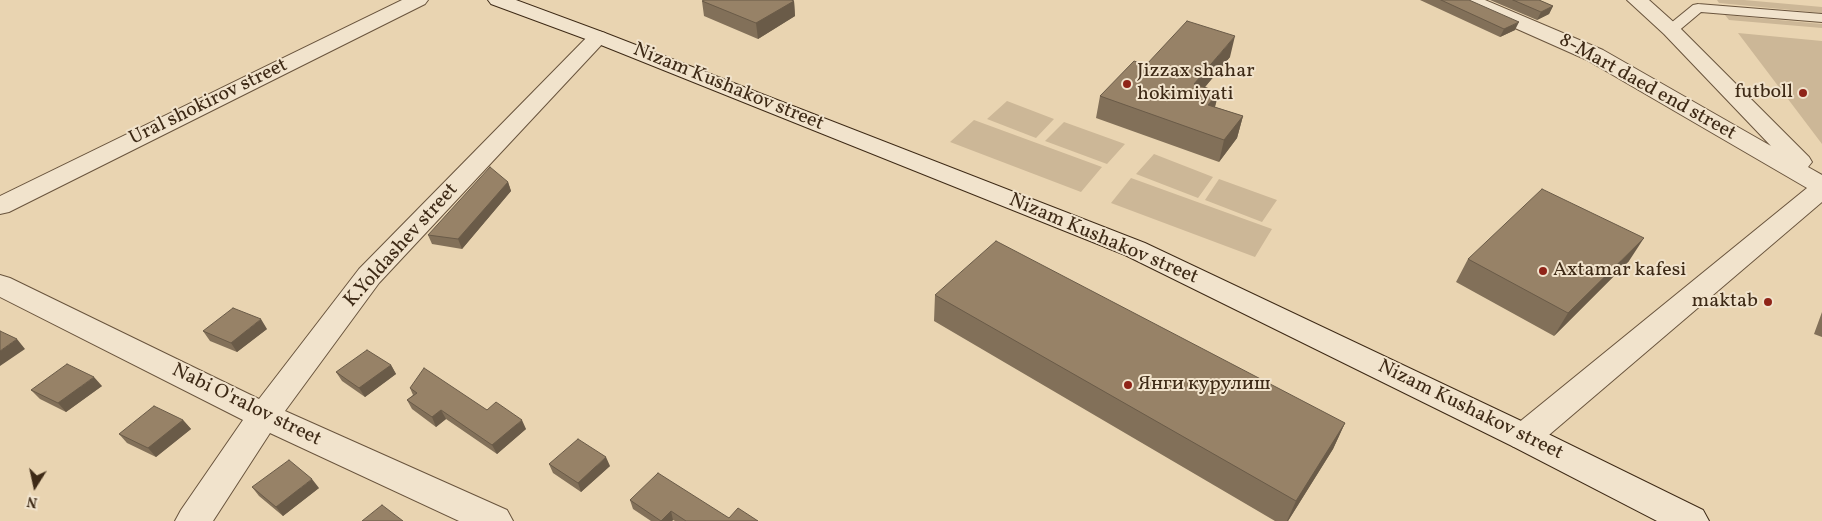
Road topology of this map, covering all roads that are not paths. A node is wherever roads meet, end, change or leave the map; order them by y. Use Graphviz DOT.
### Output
graph roads {
  1 [pos="418,0"];
  2 [pos="498,0"];
  3 [pos="1468,0"];
  4 [pos="1638,0"];
  5 [pos="1822,18"];
  6 [pos="1671,30"];
  7 [pos="598,37"];
  8 [pos="1822,186"];
  9 [pos="0,206"];
  10 [pos="0,285"];
  11 [pos="264,416"];
  12 [pos="1524,437"];
  13 [pos="193,521"];
  14 [pos="496,521"];
  15 [pos="1690,521"];
  1 -- 9 [label="street, Ural shokirov street"];
  2 -- 7 [label="street, Nizam Kushakov street"];
  3 -- 8 [label="street, 8-Mart daed end street"];
  4 -- 6 [label="street"];
  5 -- 6 [label="lane"];
  6 -- 8 [label="street"];
  7 -- 11 [label="street, K.Yoldashev street"];
  7 -- 12 [label="street, Nizam Kushakov street"];
  8 -- 12 [label="street"];
  10 -- 11 [label="street, Nabi O'ralov street"];
  11 -- 13 [label="street, K.Yoldashev street"];
  11 -- 14 [label="street, Nabi O'ralov street"];
  12 -- 15 [label="street, Nizam Kushakov street"];
}
